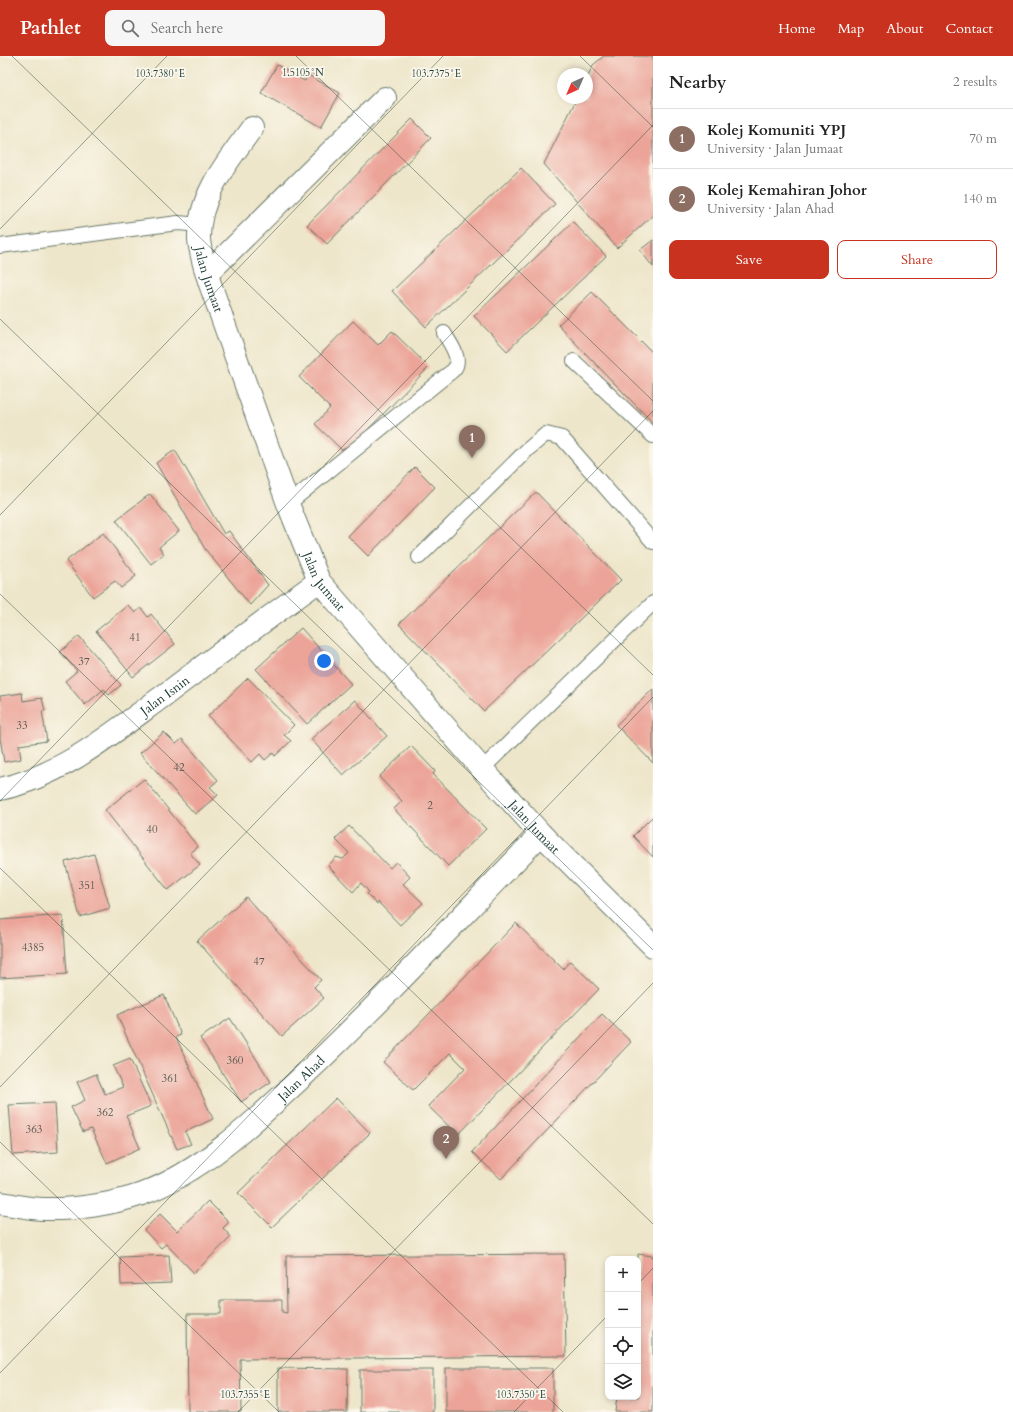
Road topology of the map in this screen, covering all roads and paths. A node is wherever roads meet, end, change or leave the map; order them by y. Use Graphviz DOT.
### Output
graph roads {
  1 [pos="385,98"];
  2 [pos="252,128"];
  3 [pos="200,225"];
  4 [pos="0,246"];
  5 [pos="207,274"];
  6 [pos="444,333"];
  7 [pos="574,361"];
  8 [pos="653,436"];
  9 [pos="288,504"];
  10 [pos="653,542"];
  11 [pos="419,557"];
  12 [pos="319,581"];
  13 [pos="653,603"];
  14 [pos="482,770"];
  15 [pos="0,789"];
  16 [pos="541,834"];
  17 [pos="653,946"];
  18 [pos="0,1203"];
  1 -- 5 [label="street"];
  2 -- 3 [label="street, Jalan Jumaat"];
  3 -- 4 [label="lane"];
  3 -- 5 [label="street, Jalan Jumaat"];
  5 -- 9 [label="street, Jalan Jumaat"];
  6 -- 9 [label="lane"];
  7 -- 8 [label="lane"];
  9 -- 12 [label="street, Jalan Jumaat"];
  10 -- 11 [label="lane"];
  12 -- 14 [label="street, Jalan Jumaat"];
  12 -- 15 [label="street, Jalan Isnin"];
  13 -- 14 [label="lane"];
  14 -- 16 [label="street, Jalan Jumaat"];
  16 -- 17 [label="street, Jalan Jumaat"];
  16 -- 18 [label="street, Jalan Ahad"];
}
